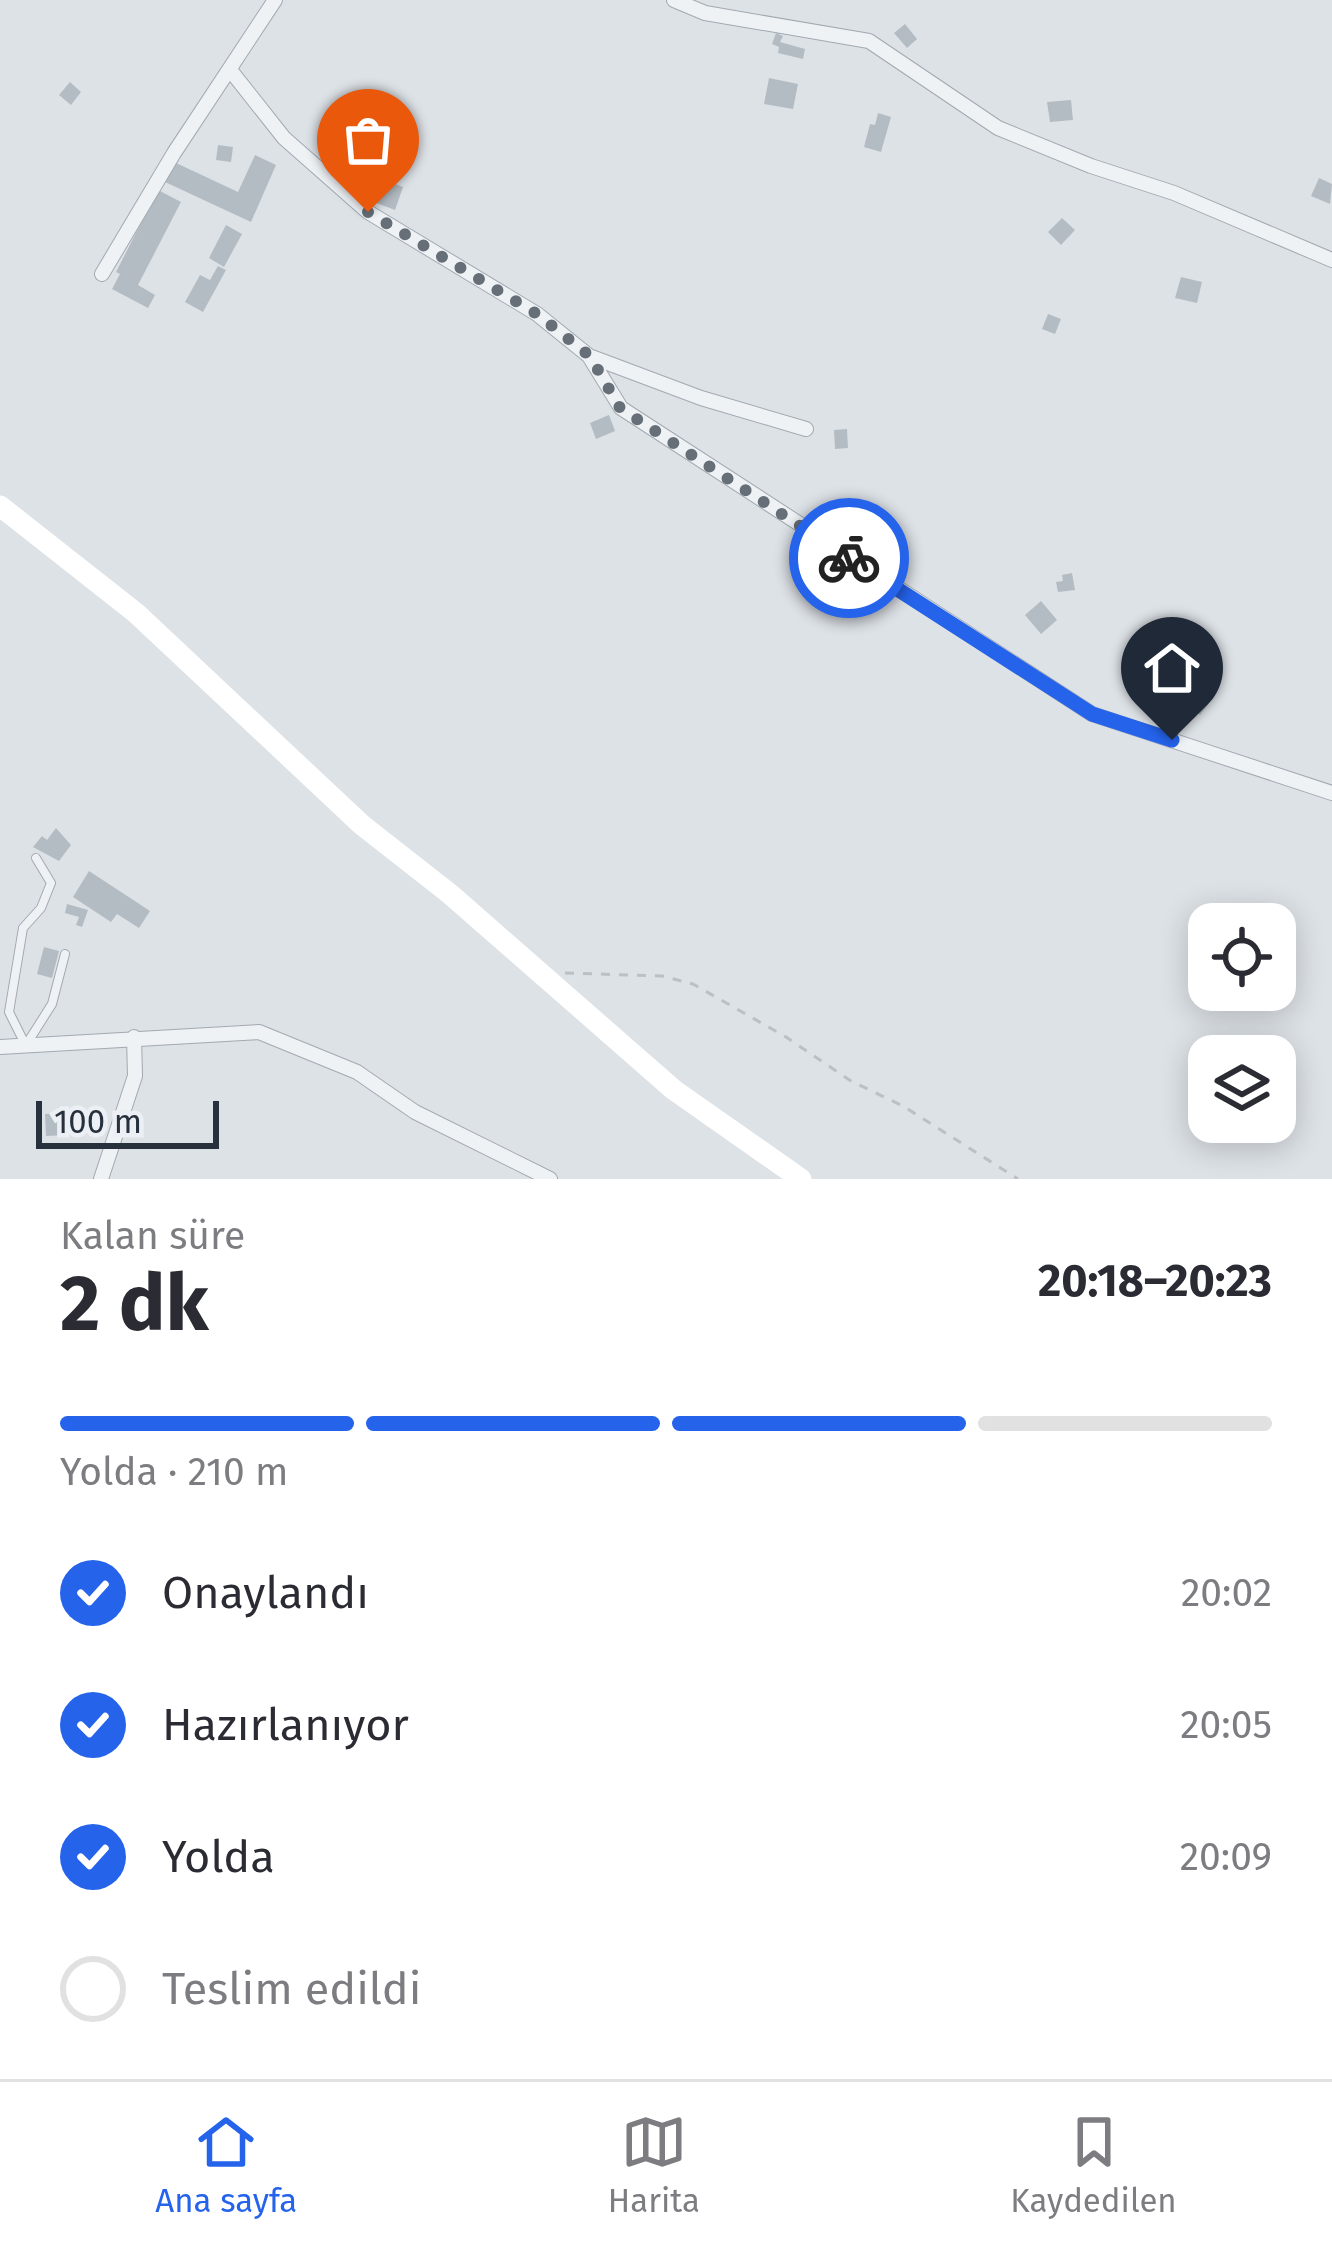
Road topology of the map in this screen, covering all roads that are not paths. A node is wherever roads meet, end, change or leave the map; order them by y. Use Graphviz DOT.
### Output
graph roads {
  1 [pos="275,0"];
  2 [pos="674,0"];
  3 [pos="231,71"];
  4 [pos="1332,260"];
  5 [pos="102,274"];
  6 [pos="590,356"];
  7 [pos="806,429"];
  8 [pos="0,506"];
  9 [pos="1332,793"];
  10 [pos="36,858"];
  11 [pos="65,954"];
  12 [pos="134,1037"];
  13 [pos="26,1045"];
  14 [pos="0,1047"];
  15 [pos="101,1179"];
  16 [pos="550,1179"];
  17 [pos="801,1179"];
  1 -- 3 [label="street"];
  2 -- 4 [label="street"];
  3 -- 5 [label="street"];
  3 -- 6 [label="street"];
  6 -- 7 [label="street"];
  6 -- 9 [label="street"];
  8 -- 17 [label="street"];
  10 -- 13 [label="lane"];
  11 -- 13 [label="lane"];
  12 -- 13 [label="street"];
  12 -- 15 [label="street"];
  12 -- 16 [label="street"];
  13 -- 14 [label="street"];
}
